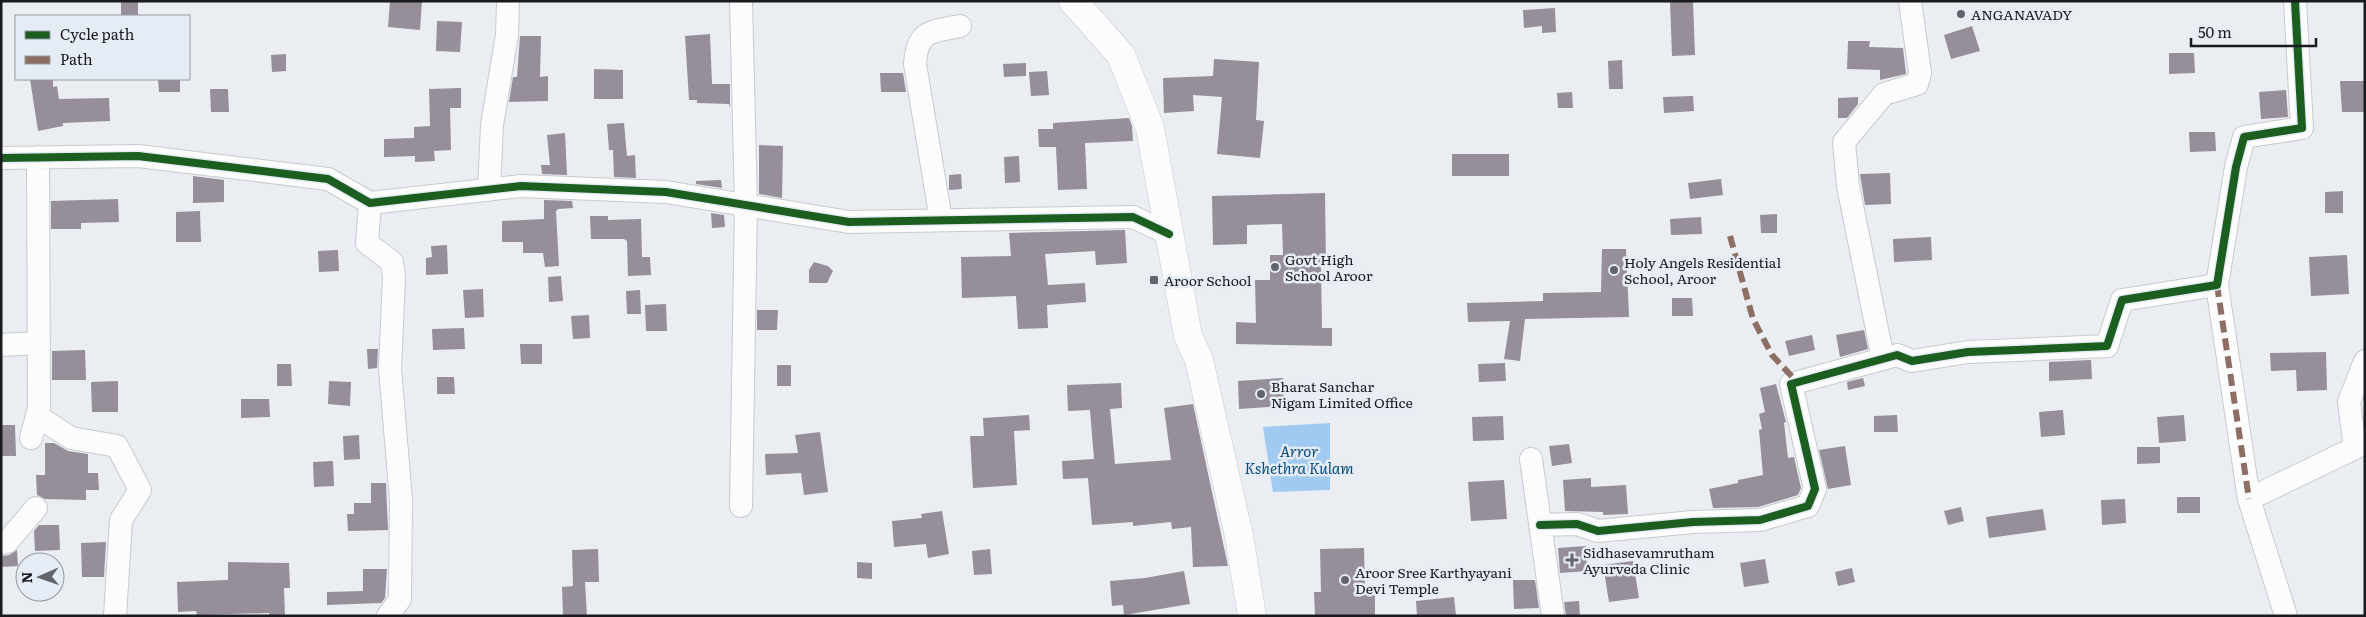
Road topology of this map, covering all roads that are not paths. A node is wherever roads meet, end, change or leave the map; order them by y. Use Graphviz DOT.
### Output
graph roads {
  1 [pos="508,1"];
  2 [pos="741,1"];
  3 [pos="1073,1"];
  4 [pos="1910,1"];
  5 [pos="2295,1"];
  6 [pos="960,26"];
  7 [pos="38,157"];
  8 [pos="1,158"];
  9 [pos="489,190"];
  10 [pos="370,203"];
  11 [pos="746,205"];
  12 [pos="941,220"];
  13 [pos="1169,234"];
  14 [pos="2218,284"];
  15 [pos="39,342"];
  16 [pos="1,344"];
  17 [pos="1884,359"];
  18 [pos="2365,361"];
  19 [pos="37,416"];
  20 [pos="31,438"];
  21 [pos="1531,459"];
  22 [pos="2249,499"];
  23 [pos="741,506"];
  24 [pos="36,508"];
  25 [pos="1540,525"];
  26 [pos="1,543"];
  27 [pos="115,616"];
  28 [pos="388,616"];
  29 [pos="1252,616"];
  30 [pos="1553,616"];
  31 [pos="2286,616"];
  1 -- 9 [label="street"];
  2 -- 11 [label="street"];
  3 -- 13 [label="main road"];
  4 -- 17 [label="street"];
  5 -- 14 [label="street"];
  6 -- 12 [label="street"];
  7 -- 8 [label="street"];
  7 -- 10 [label="street"];
  7 -- 15 [label="street"];
  9 -- 10 [label="street"];
  9 -- 11 [label="street"];
  10 -- 28 [label="street"];
  11 -- 12 [label="street"];
  11 -- 23 [label="street"];
  12 -- 13 [label="street"];
  13 -- 29 [label="main road"];
  14 -- 17 [label="street"];
  14 -- 22 [label="street"];
  15 -- 16 [label="street"];
  15 -- 19 [label="street"];
  17 -- 25 [label="street"];
  18 -- 22 [label="street"];
  19 -- 20 [label="street"];
  19 -- 27 [label="street"];
  21 -- 25 [label="street"];
  22 -- 31 [label="street"];
  24 -- 26 [label="street"];
  25 -- 30 [label="street"];
}
